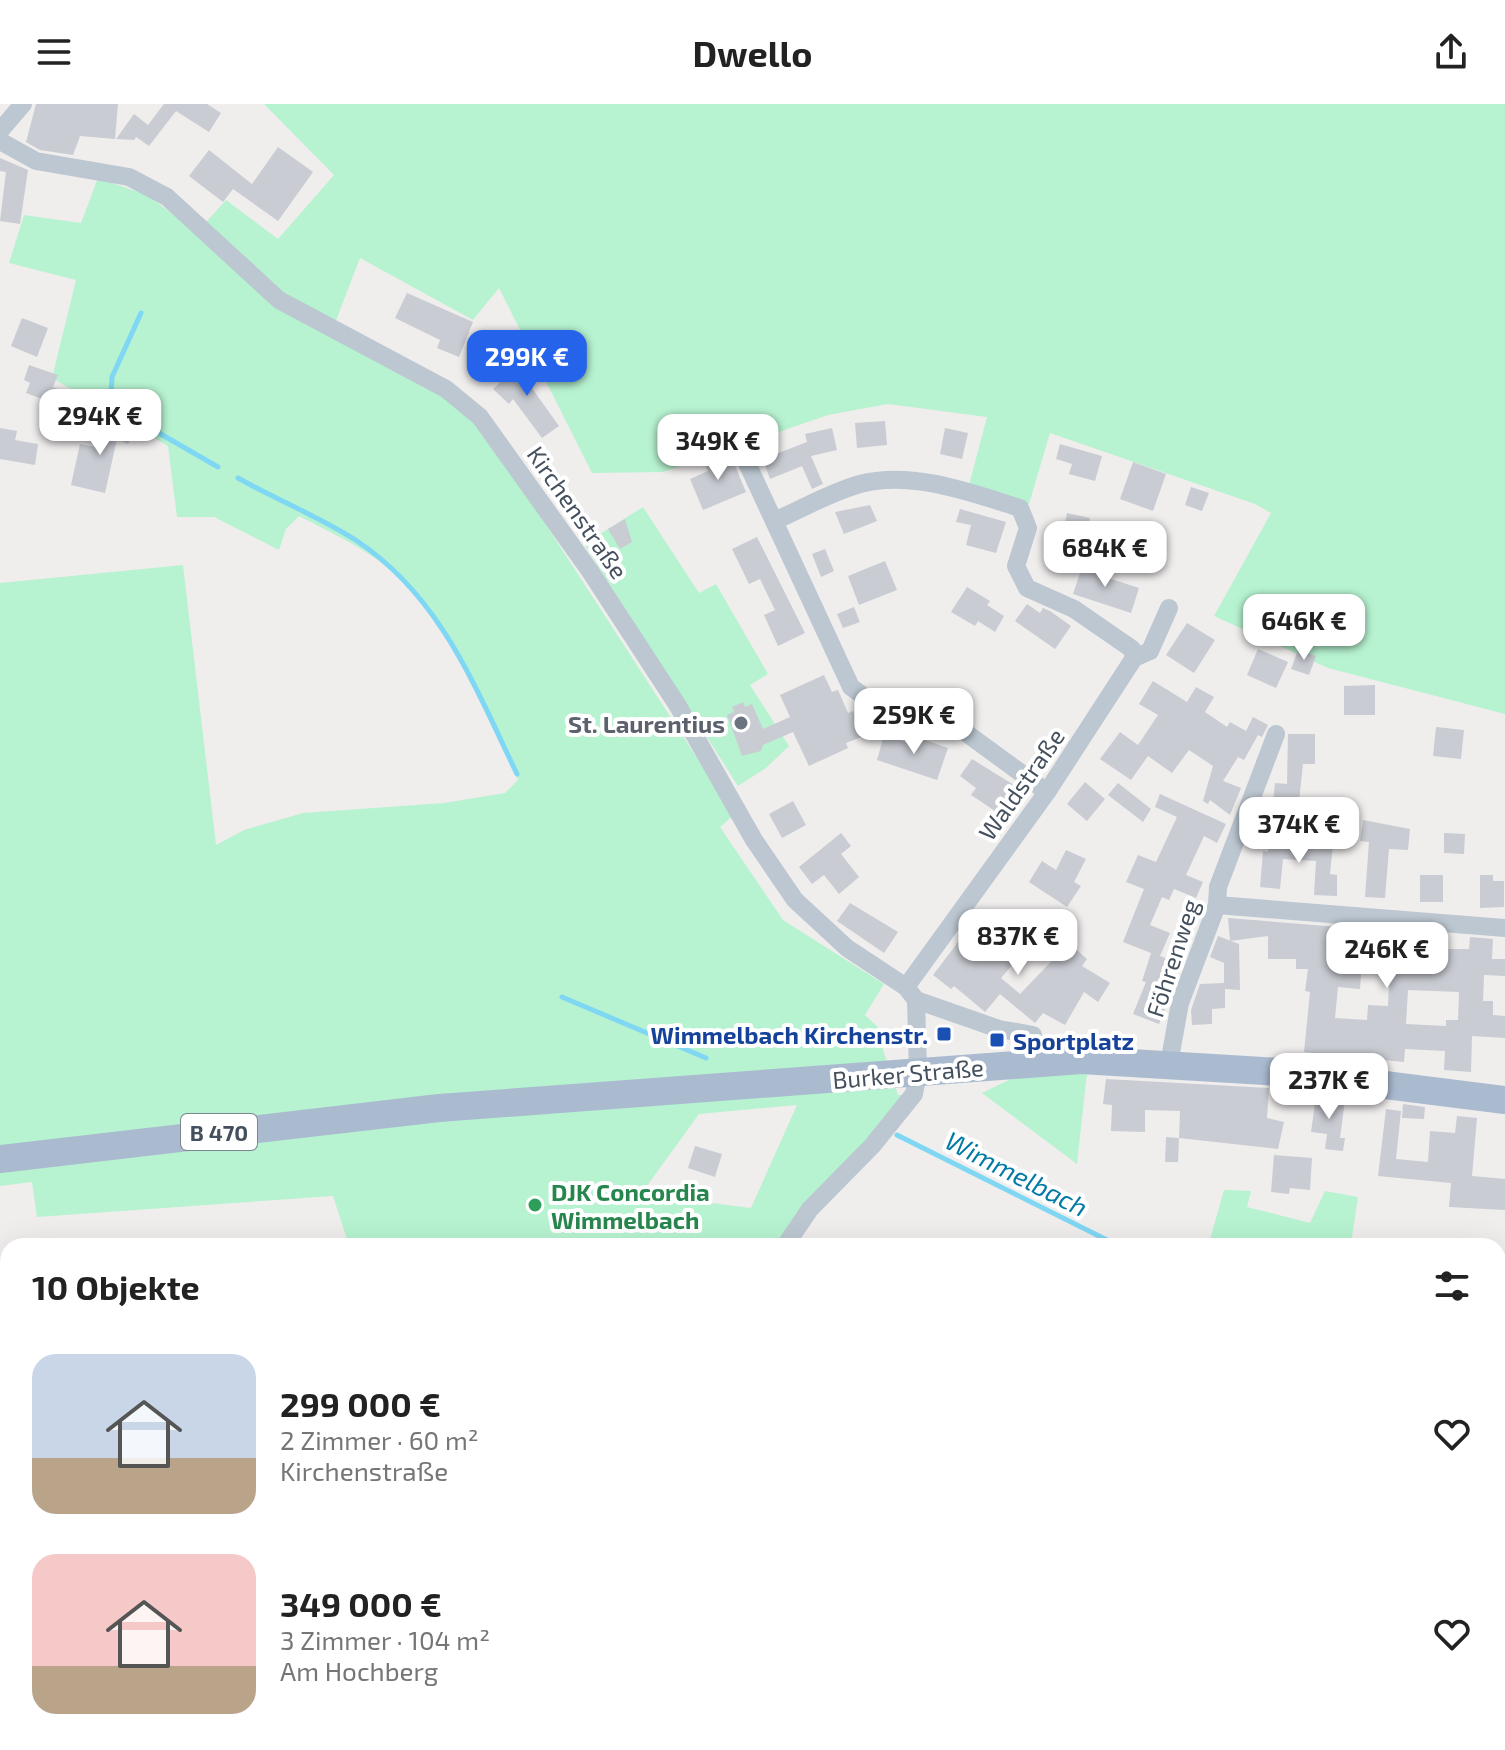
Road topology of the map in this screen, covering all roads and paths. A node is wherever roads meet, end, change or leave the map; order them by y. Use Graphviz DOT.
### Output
graph roads {
  1 [pos="23,104"];
  2 [pos="0,131"];
  3 [pos="0,141"];
  4 [pos="740,448"];
  5 [pos="774,521"];
  6 [pos="1169,608"];
  7 [pos="1134,658"];
  8 [pos="1276,734"];
  9 [pos="1047,792"];
  10 [pos="1217,905"];
  11 [pos="1505,928"];
  12 [pos="911,994"];
  13 [pos="1033,1035"];
  14 [pos="1169,1064"];
  15 [pos="918,1072"];
  16 [pos="1505,1100"];
  17 [pos="0,1159"];
  18 [pos="790,1238"];
  1 -- 2 [label="street"];
  3 -- 12 [label="street, Kirchenstraße"];
  4 -- 5 [label="street"];
  5 -- 7 [label="street"];
  5 -- 9 [label="street"];
  6 -- 7 [label="street, Waldstraße"];
  7 -- 9 [label="street, Waldstraße"];
  8 -- 10 [label="street, Föhrenweg"];
  9 -- 12 [label="street, Waldstraße"];
  10 -- 11 [label="street"];
  10 -- 14 [label="street, Föhrenweg"];
  12 -- 13 [label="street, Kirchenstraße"];
  12 -- 15 [label="street"];
  14 -- 15 [label="main road, Burker Straße / B 470"];
  14 -- 16 [label="main road, Burker Straße / B 470"];
  15 -- 17 [label="main road, Burker Straße / B 470"];
  15 -- 18 [label="street"];
}
